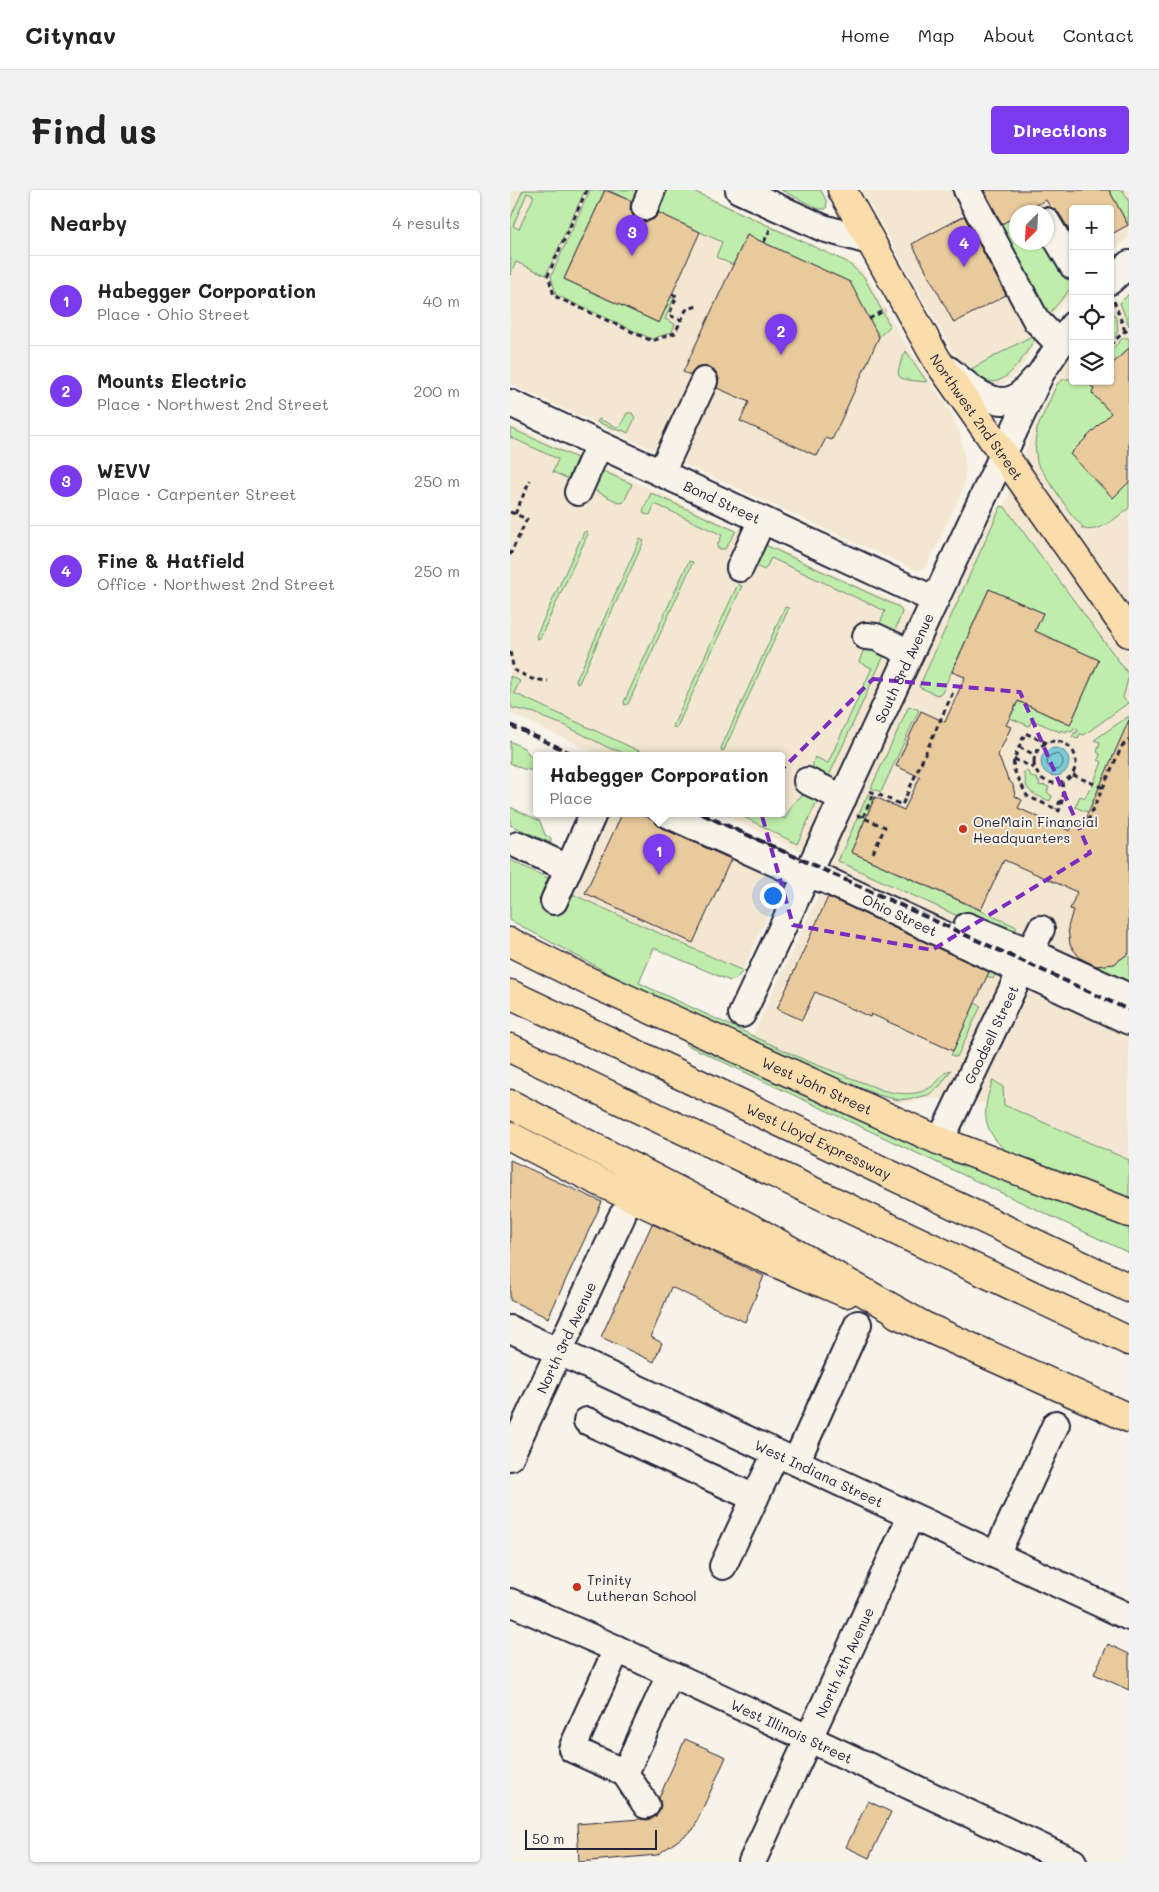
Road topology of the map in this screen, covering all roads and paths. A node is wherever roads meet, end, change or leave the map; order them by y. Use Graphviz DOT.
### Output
graph roads {
  1 [pos="587,190"];
  2 [pos="739,190"];
  3 [pos="842,190"];
  4 [pos="967,190"];
  5 [pos="772,225"];
  6 [pos="1054,234"];
  7 [pos="870,241"];
  8 [pos="764,242"];
  9 [pos="1069,259"];
  10 [pos="1129,264"];
  11 [pos="1114,285"];
  12 [pos="672,294"];
  13 [pos="1113,295"];
  14 [pos="697,306"];
  15 [pos="886,310"];
  16 [pos="869,319"];
  17 [pos="681,320"];
  18 [pos="1127,331"];
  19 [pos="1066,334"];
  20 [pos="1114,342"];
  21 [pos="937,360"];
  22 [pos="1041,373"];
  23 [pos="704,381"];
  24 [pos="510,403"];
  25 [pos="599,444"];
  26 [pos="1003,454"];
  27 [pos="661,473"];
  28 [pos="530,480"];
  29 [pos="578,492"];
  30 [pos="510,512"];
  31 [pos="515,514"];
  32 [pos="762,520"];
  33 [pos="510,555"];
  34 [pos="740,568"];
  35 [pos="935,600"];
  36 [pos="1129,633"];
  37 [pos="866,636"];
  38 [pos="510,652"];
  39 [pos="910,653"];
  40 [pos="548,681"];
  41 [pos="954,692"];
  42 [pos="1129,740"];
  43 [pos="1046,743"];
  44 [pos="1019,747"];
  45 [pos="1035,755"];
  46 [pos="1014,759"];
  47 [pos="1034,768"];
  48 [pos="1073,775"];
  49 [pos="806,781"];
  50 [pos="1062,782"];
  51 [pos="1106,789"];
  52 [pos="867,790"];
  53 [pos="874,793"];
  54 [pos="849,806"];
  55 [pos="592,817"];
  56 [pos="674,817"];
  57 [pos="863,817"];
  58 [pos="1084,828"];
  59 [pos="518,845"];
  60 [pos="873,853"];
  61 [pos="811,866"];
  62 [pos="568,868"];
  63 [pos="554,901"];
  64 [pos="1041,928"];
  65 [pos="510,942"];
  66 [pos="1025,961"];
  67 [pos="510,994"];
  68 [pos="1129,997"];
  69 [pos="742,1014"];
  70 [pos="1129,1021"];
  71 [pos="510,1048"];
  72 [pos="510,1104"];
  73 [pos="510,1136"];
  74 [pos="940,1141"];
  75 [pos="1129,1213"];
  76 [pos="622,1216"];
  77 [pos="1129,1288"];
  78 [pos="858,1324"];
  79 [pos="920,1324"];
  80 [pos="510,1329"];
  81 [pos="1129,1340"];
  82 [pos="560,1352"];
  83 [pos="1129,1418"];
  84 [pos="587,1421"];
  85 [pos="1056,1424"];
  86 [pos="510,1457"];
  87 [pos="786,1458"];
  88 [pos="755,1498"];
  89 [pos="911,1516"];
  90 [pos="996,1555"];
  91 [pos="723,1566"];
  92 [pos="510,1602"];
  93 [pos="1129,1618"];
  94 [pos="617,1649"];
  95 [pos="670,1675"];
  96 [pos="810,1739"];
  97 [pos="625,1773"];
  98 [pos="646,1806"];
  99 [pos="752,1862"];
  100 [pos="1074,1862"];
  1 -- 17 [label="path"];
  2 -- 7 [label="street"];
  3 -- 7 [label="main road, Northwest 2nd Street"];
  4 -- 19 [label="street"];
  5 -- 8 [label="path"];
  6 -- 9 [label="street"];
  7 -- 21 [label="main road, Northwest 2nd Street"];
  10 -- 11 [label="street"];
  12 -- 17 [label="path"];
  13 -- 18 [label="path"];
  14 -- 17 [label="path"];
  15 -- 16 [label="path"];
  18 -- 20 [label="path"];
  19 -- 22 [label="street, South 3rd Avenue"];
  21 -- 22 [label="street"];
  21 -- 26 [label="main road, Northwest 2nd Street"];
  22 -- 26 [label="street, South 3rd Avenue"];
  23 -- 27 [label="street"];
  24 -- 25 [label="street, Bond Street"];
  25 -- 27 [label="street, Bond Street"];
  25 -- 29 [label="street"];
  26 -- 35 [label="street, South 3rd Avenue"];
  26 -- 36 [label="main road, Northwest 2nd Street"];
  27 -- 32 [label="street, Bond Street"];
  28 -- 31 [label="path"];
  30 -- 31 [label="path"];
  31 -- 33 [label="path"];
  32 -- 34 [label="street"];
  32 -- 35 [label="street, Bond Street"];
  35 -- 39 [label="street, South 3rd Avenue"];
  37 -- 39 [label="street"];
  38 -- 40 [label="path"];
  39 -- 54 [label="street, South 3rd Avenue"];
  41 -- 53 [label="path"];
  42 -- 58 [label="path, bridge"];
  43 -- 44 [label="path"];
  43 -- 45 [label="path"];
  43 -- 48 [label="path"];
  44 -- 45 [label="path"];
  44 -- 46 [label="path"];
  45 -- 47 [label="path"];
  46 -- 47 [label="path"];
  46 -- 50 [label="path"];
  47 -- 50 [label="path"];
  48 -- 50 [label="path"];
  48 -- 51 [label="path"];
  49 -- 54 [label="street"];
  52 -- 53 [label="path"];
  53 -- 57 [label="path"];
  54 -- 57 [label="path"];
  54 -- 61 [label="street, South 3rd Avenue"];
  55 -- 62 [label="street"];
  56 -- 61 [label="street, Ohio Street"];
  57 -- 60 [label="path"];
  59 -- 62 [label="street"];
  61 -- 66 [label="street, Ohio Street"];
  61 -- 69 [label="street, South 3rd Avenue"];
  62 -- 63 [label="street"];
  64 -- 66 [label="street, Goodsell Street"];
  65 -- 74 [label="main road, West John Street"];
  66 -- 68 [label="street, Ohio Street"];
  66 -- 70 [label="street, Ohio Street"];
  66 -- 74 [label="street, Goodsell Street"];
  67 -- 77 [label="main road, West Lloyd Expressway"];
  71 -- 81 [label="main road"];
  72 -- 79 [label="main road"];
  73 -- 79 [label="main road"];
  74 -- 75 [label="main road, West John Street"];
  76 -- 82 [label="street, North 3rd Avenue"];
  78 -- 87 [label="street"];
  79 -- 83 [label="main road"];
  80 -- 82 [label="street, West Indiana Street"];
  82 -- 86 [label="street, North 3rd Avenue"];
  82 -- 87 [label="street, West Indiana Street"];
  84 -- 88 [label="street"];
  85 -- 90 [label="street"];
  87 -- 88 [label="street"];
  87 -- 89 [label="street, West Indiana Street"];
  88 -- 91 [label="street"];
  89 -- 90 [label="street, West Indiana Street"];
  89 -- 96 [label="street, North 4th Avenue"];
  90 -- 93 [label="street, West Indiana Street"];
  92 -- 94 [label="street, West Illinois Street"];
  94 -- 95 [label="street, West Illinois Street"];
  94 -- 97 [label="street"];
  95 -- 96 [label="street, West Illinois Street"];
  95 -- 97 [label="street"];
  96 -- 99 [label="street, North 4th Avenue"];
  96 -- 100 [label="street, West Illinois Street"];
  97 -- 98 [label="street"];
}
